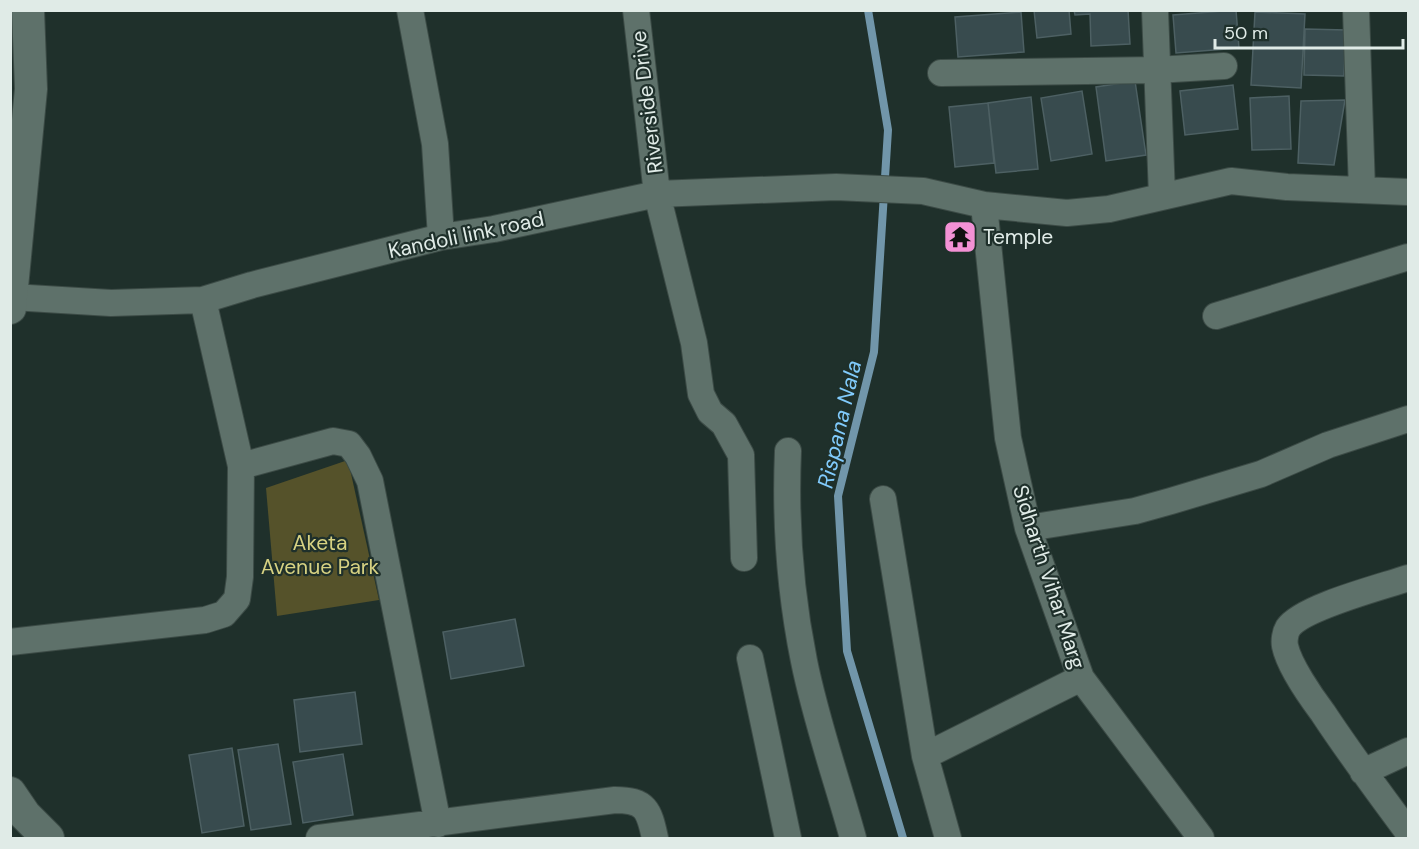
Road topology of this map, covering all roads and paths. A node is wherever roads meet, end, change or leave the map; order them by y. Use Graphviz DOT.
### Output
graph roads {
  1 [pos="410,10"];
  2 [pos="636,10"];
  3 [pos="1155,10"];
  4 [pos="1356,10"];
  5 [pos="35,11"];
  6 [pos="1224,66"];
  7 [pos="1156,70"];
  8 [pos="941,73"];
  9 [pos="21,95"];
  10 [pos="1362,190"];
  11 [pos="1408,192"];
  12 [pos="657,194"];
  13 [pos="1162,196"];
  14 [pos="984,206"];
  15 [pos="441,237"];
  16 [pos="1408,257"];
  17 [pos="203,300"];
  18 [pos="11,302"];
  19 [pos="1216,316"];
  20 [pos="1408,419"];
  21 [pos="788,451"];
  22 [pos="241,466"];
  23 [pos="883,499"];
  24 [pos="1028,528"];
  25 [pos="744,558"];
  26 [pos="1408,578"];
  27 [pos="10,642"];
  28 [pos="750,658"];
  29 [pos="1081,678"];
  30 [pos="1408,750"];
  31 [pos="924,756"];
  32 [pos="1363,772"];
  33 [pos="10,793"];
  34 [pos="438,824"];
  35 [pos="1408,832"];
  36 [pos="48,838"];
  37 [pos="319,838"];
  38 [pos="655,838"];
  39 [pos="788,838"];
  40 [pos="853,838"];
  41 [pos="948,838"];
  42 [pos="1201,838"];
  1 -- 15 [label="street"];
  2 -- 12 [label="street, Riverside Drive"];
  3 -- 7 [label="street"];
  4 -- 10 [label="street"];
  5 -- 9 [label="street"];
  6 -- 7 [label="street"];
  7 -- 8 [label="street"];
  7 -- 13 [label="street"];
  9 -- 18 [label="street"];
  10 -- 11 [label="street"];
  10 -- 13 [label="street"];
  12 -- 14 [label="street, Kandoli link road"];
  12 -- 15 [label="street, Kandoli link road"];
  12 -- 25 [label="street, Riverside Drive"];
  13 -- 14 [label="street"];
  14 -- 24 [label="street, Sidharth Vihar Marg"];
  15 -- 17 [label="street, Kandoli link road"];
  16 -- 19 [label="street"];
  17 -- 18 [label="street, Kandoli link road"];
  17 -- 22 [label="street"];
  20 -- 24 [label="street"];
  21 -- 40 [label="street"];
  22 -- 27 [label="street"];
  22 -- 34 [label="street"];
  23 -- 31 [label="street"];
  24 -- 29 [label="street, Sidharth Vihar Marg"];
  26 -- 32 [label="street"];
  28 -- 39 [label="street"];
  29 -- 31 [label="street"];
  29 -- 42 [label="street, Sidharth Vihar Marg"];
  30 -- 32 [label="street"];
  31 -- 41 [label="street"];
  32 -- 35 [label="street"];
  33 -- 36 [label="street"];
  34 -- 37 [label="street"];
  34 -- 38 [label="street"];
}
